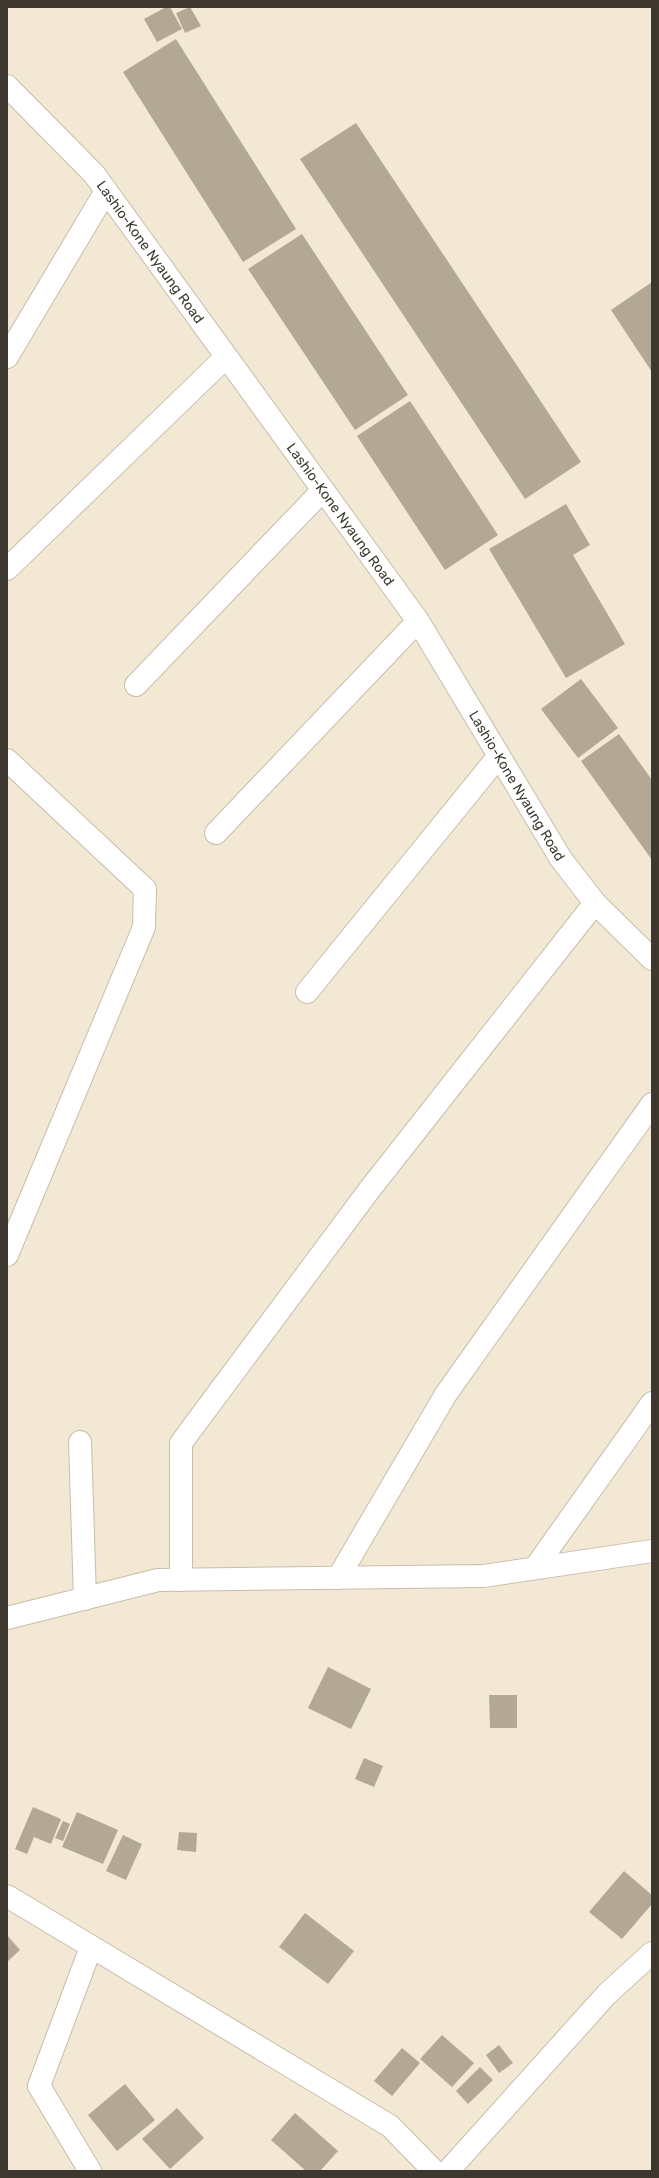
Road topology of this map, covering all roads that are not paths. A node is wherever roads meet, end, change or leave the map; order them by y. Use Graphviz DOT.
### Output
graph roads {
  1 [pos="7,86"];
  2 [pos="106,191"];
  3 [pos="7,357"];
  4 [pos="226,357"];
  5 [pos="323,490"];
  6 [pos="7,569"];
  7 [pos="418,621"];
  8 [pos="136,685"];
  9 [pos="498,757"];
  10 [pos="7,760"];
  11 [pos="216,833"];
  12 [pos="595,903"];
  13 [pos="652,959"];
  14 [pos="306,992"];
  15 [pos="652,1104"];
  16 [pos="7,1255"];
  17 [pos="652,1402"];
  18 [pos="80,1442"];
  19 [pos="652,1551"];
  20 [pos="536,1568"];
  21 [pos="338,1578"];
  22 [pos="181,1580"];
  23 [pos="84,1599"];
  24 [pos="7,1618"];
  25 [pos="7,1896"];
  26 [pos="91,1947"];
  27 [pos="652,1953"];
  28 [pos="90,2171"];
  29 [pos="434,2171"];
  30 [pos="448,2171"];
  1 -- 2 [label="street, Lashio-Kone Nyaung Road"];
  2 -- 3 [label="street"];
  2 -- 4 [label="street, Lashio-Kone Nyaung Road"];
  4 -- 5 [label="street, Lashio-Kone Nyaung Road"];
  4 -- 6 [label="street"];
  5 -- 7 [label="street, Lashio-Kone Nyaung Road"];
  5 -- 8 [label="street"];
  7 -- 9 [label="street, Lashio-Kone Nyaung Road"];
  7 -- 11 [label="street"];
  9 -- 12 [label="street, Lashio-Kone Nyaung Road"];
  9 -- 14 [label="street"];
  10 -- 16 [label="street"];
  12 -- 13 [label="street, Lashio-Kone Nyaung Road"];
  12 -- 22 [label="street"];
  15 -- 21 [label="street"];
  17 -- 20 [label="street"];
  18 -- 23 [label="street"];
  19 -- 20 [label="street"];
  20 -- 21 [label="street"];
  21 -- 22 [label="street"];
  22 -- 23 [label="street"];
  23 -- 24 [label="street"];
  25 -- 26 [label="street"];
  26 -- 28 [label="street"];
  26 -- 29 [label="street"];
  27 -- 30 [label="street"];
}
